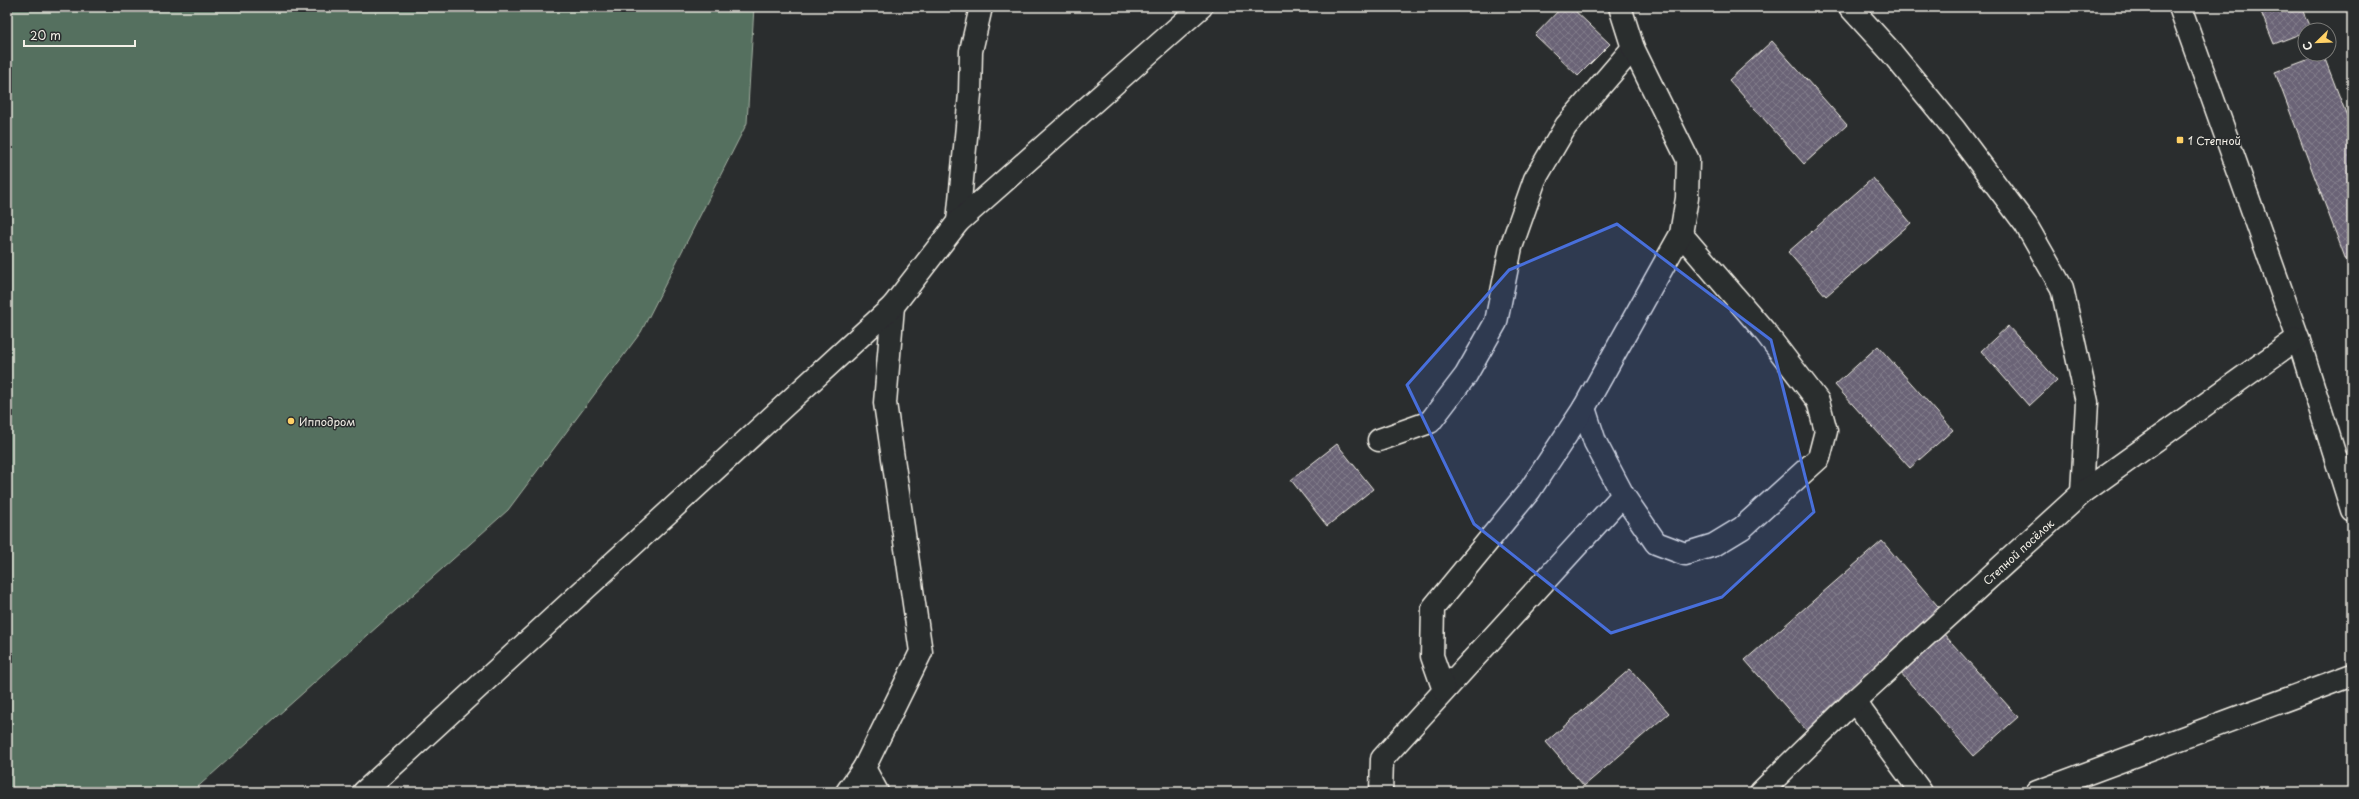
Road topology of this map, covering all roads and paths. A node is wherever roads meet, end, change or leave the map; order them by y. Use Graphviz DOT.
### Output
graph roads {
  1 [pos="981,7"];
  2 [pos="1200,7"];
  3 [pos="1620,7"];
  4 [pos="1850,7"];
  5 [pos="2180,7"];
  6 [pos="1633,48"];
  7 [pos="958,222"];
  8 [pos="1680,234"];
  9 [pos="893,306"];
  10 [pos="2298,338"];
  11 [pos="1584,408"];
  12 [pos="1379,440"];
  13 [pos="2082,494"];
  14 [pos="1623,495"];
  15 [pos="2352,510"];
  16 [pos="2352,675"];
  17 [pos="1444,690"];
  18 [pos="1854,701"];
  19 [pos="864,768"];
  20 [pos="364,792"];
  21 [pos="847,792"];
  22 [pos="877,792"];
  23 [pos="1381,792"];
  24 [pos="1761,792"];
  25 [pos="1921,792"];
  26 [pos="2037,792"];
  1 -- 7 [label="street"];
  2 -- 7 [label="street"];
  3 -- 6 [label="street"];
  4 -- 13 [label="street"];
  5 -- 10 [label="street"];
  6 -- 8 [label="street"];
  6 -- 12 [label="street"];
  7 -- 9 [label="street"];
  8 -- 11 [label="street"];
  8 -- 14 [label="street"];
  9 -- 19 [label="street"];
  9 -- 20 [label="street"];
  10 -- 13 [label="street, Степной посёлок"];
  10 -- 15 [label="street"];
  11 -- 14 [label="street"];
  11 -- 17 [label="street"];
  13 -- 18 [label="street, Степной посёлок"];
  14 -- 17 [label="street"];
  16 -- 26 [label="street"];
  17 -- 23 [label="street"];
  18 -- 24 [label="street, Степной посёлок"];
  18 -- 25 [label="street"];
  19 -- 21 [label="street"];
  19 -- 22 [label="street"];
}
